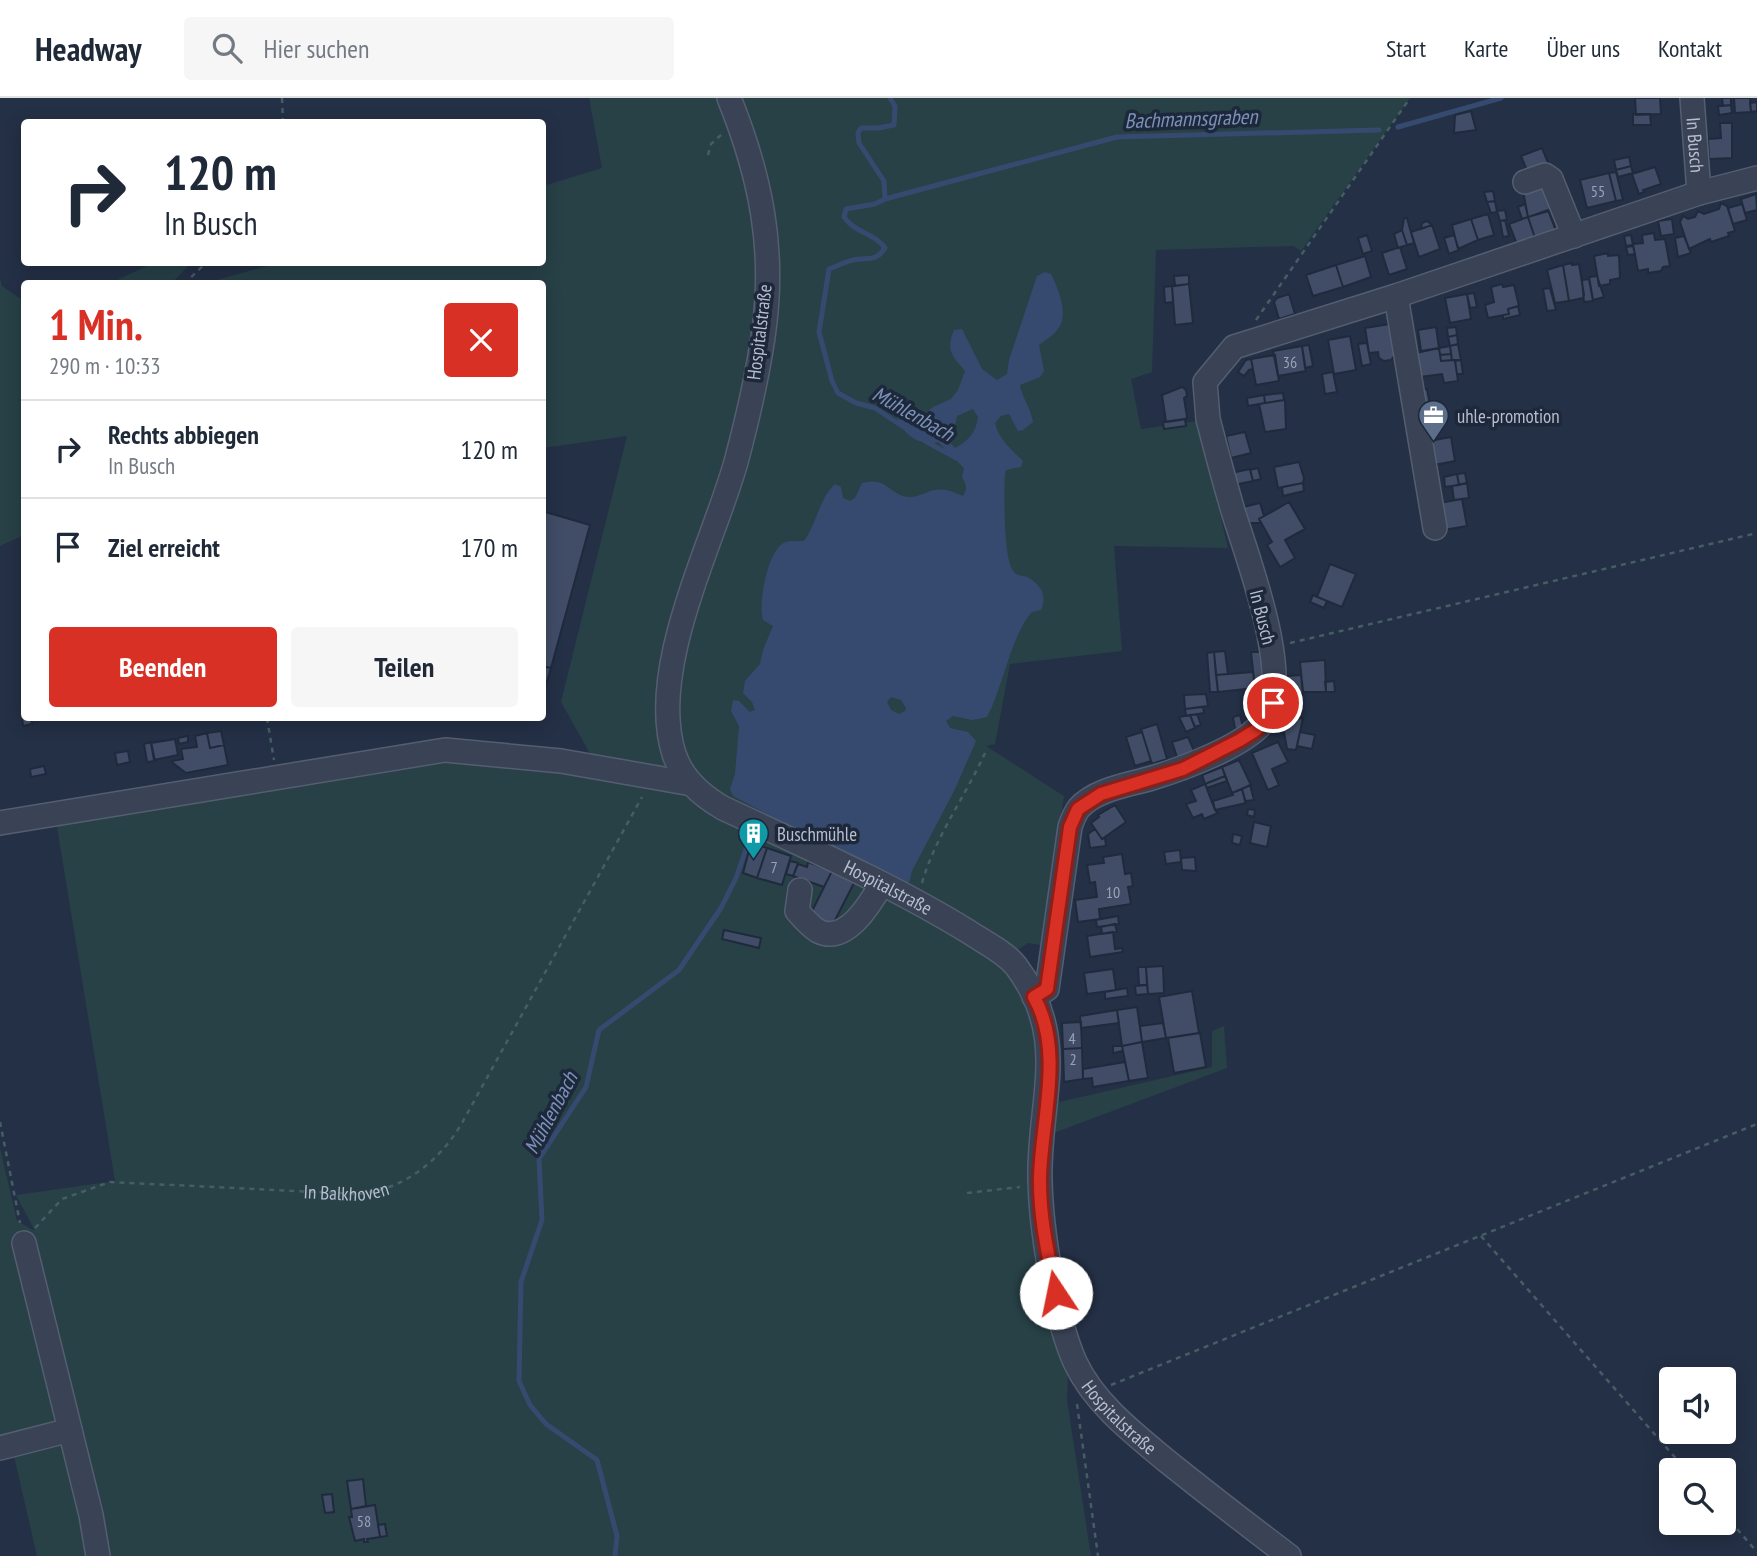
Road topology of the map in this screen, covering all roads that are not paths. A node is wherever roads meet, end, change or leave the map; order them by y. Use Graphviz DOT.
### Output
graph roads {
  1 [pos="729,98"];
  2 [pos="1692,98"];
  3 [pos="1757,178"];
  4 [pos="1525,182"];
  5 [pos="1699,193"];
  6 [pos="1574,236"];
  7 [pos="1396,296"];
  8 [pos="1435,528"];
  9 [pos="692,784"];
  10 [pos="0,823"];
  11 [pos="881,885"];
  12 [pos="800,890"];
  13 [pos="1052,949"];
  14 [pos="1015,965"];
  15 [pos="1034,997"];
  16 [pos="24,1243"];
  17 [pos="70,1430"];
  18 [pos="0,1448"];
  19 [pos="98,1556"];
  20 [pos="1289,1556"];
  1 -- 9 [label="street, Hospitalstraße"];
  2 -- 5 [label="street, In Busch"];
  3 -- 5 [label="street, In Busch"];
  4 -- 6 [label="street"];
  5 -- 6 [label="street, In Busch"];
  6 -- 7 [label="street, In Busch"];
  7 -- 8 [label="street"];
  7 -- 13 [label="street, In Busch"];
  9 -- 10 [label="street"];
  9 -- 11 [label="street, Hospitalstraße"];
  11 -- 12 [label="street"];
  11 -- 14 [label="street, Hospitalstraße"];
  13 -- 14 [label="street"];
  13 -- 15 [label="street, In Busch"];
  14 -- 15 [label="street, Hospitalstraße"];
  15 -- 20 [label="street, Hospitalstraße"];
  16 -- 17 [label="street"];
  17 -- 18 [label="street"];
  17 -- 19 [label="street"];
}
